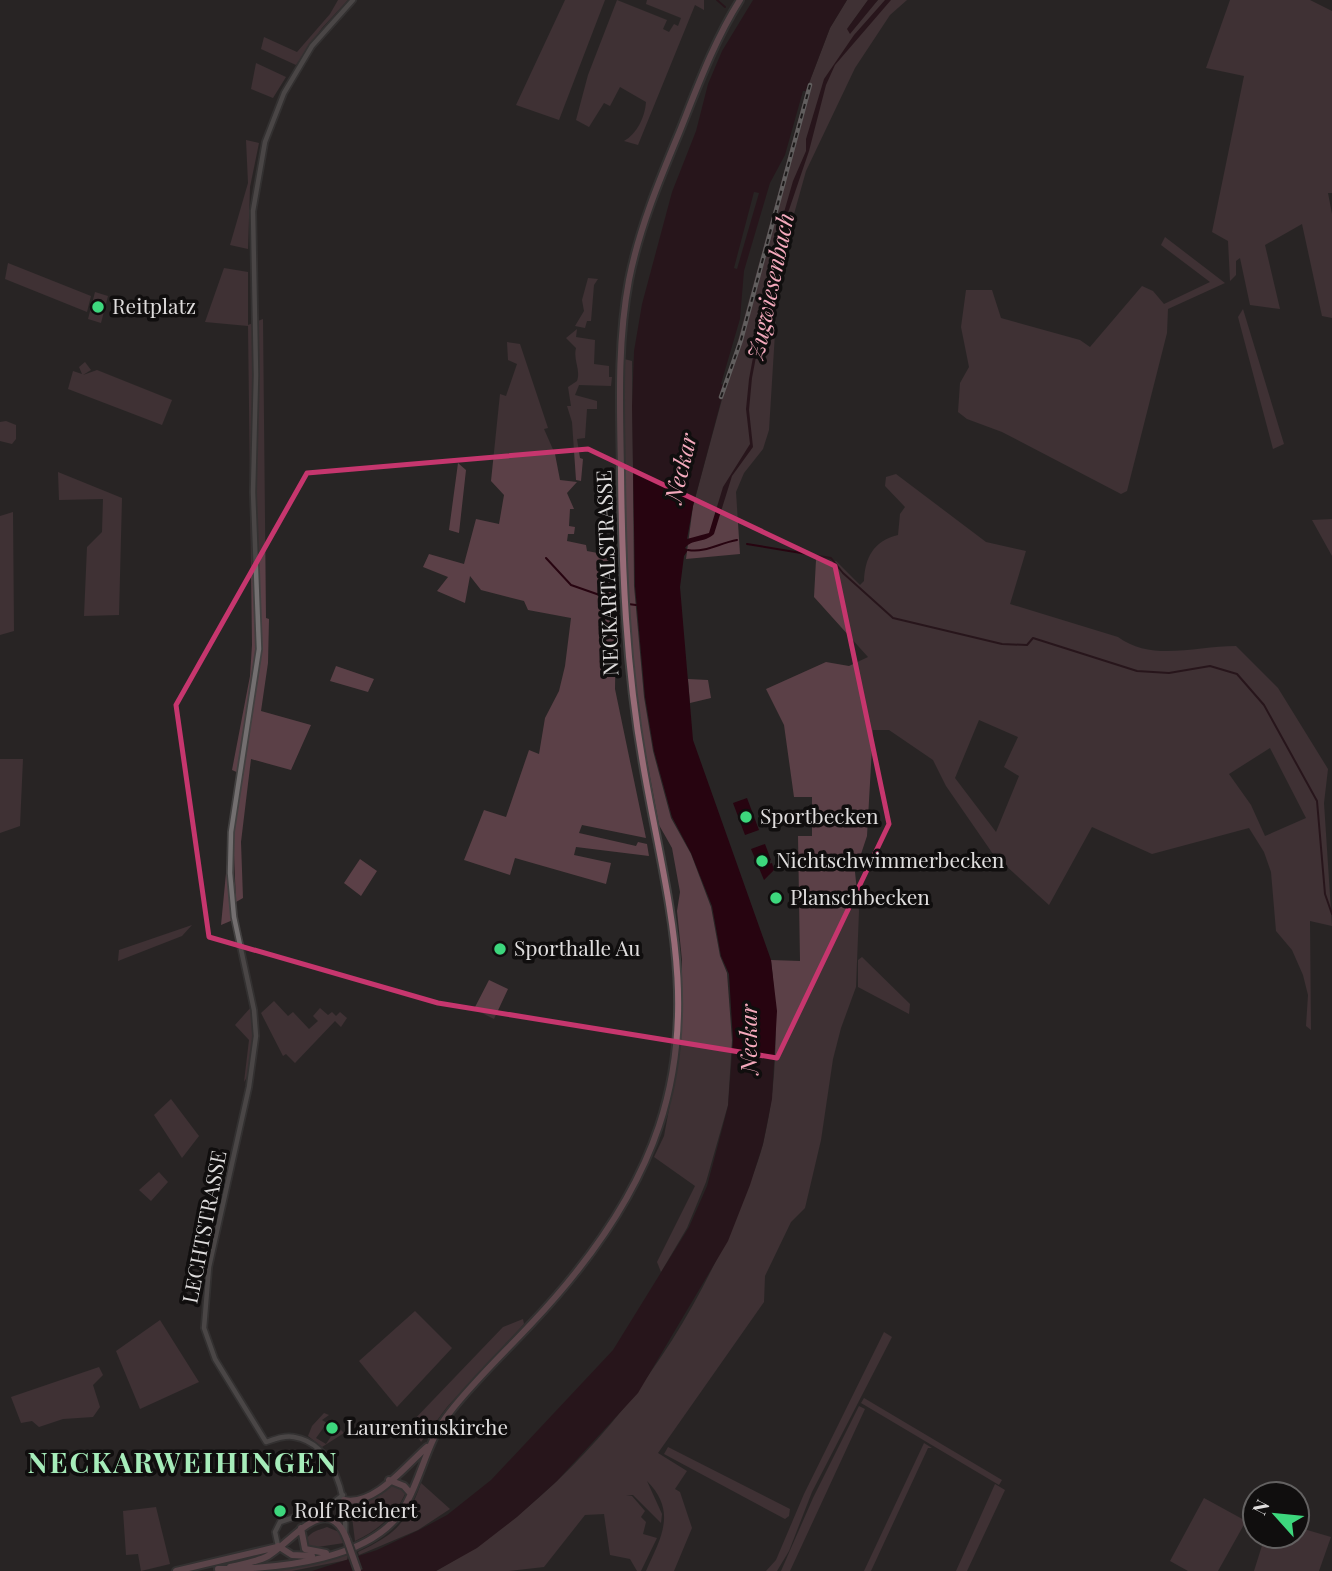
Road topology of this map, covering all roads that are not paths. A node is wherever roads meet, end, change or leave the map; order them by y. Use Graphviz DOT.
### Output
graph roads {
  1 [pos="353,0"];
  2 [pos="740,0"];
  3 [pos="428,1446"];
  4 [pos="389,1480"];
  5 [pos="411,1494"];
  6 [pos="344,1498"];
  7 [pos="301,1528"];
  8 [pos="345,1534"];
  9 [pos="278,1546"];
  10 [pos="331,1553"];
  11 [pos="218,1569"];
  12 [pos="176,1571"];
  13 [pos="210,1571"];
  14 [pos="358,1571"];
  1 -- 6 [label="street, LECHTSTRASSE"];
  2 -- 3 [label="main road, NECKARTALSTRASSE"];
  3 -- 4 [label="main road"];
  3 -- 5 [label="main road"];
  4 -- 5 [label="main road"];
  4 -- 6 [label="main road"];
  5 -- 10 [label="main road"];
  6 -- 8 [label="street"];
  6 -- 9 [label="street"];
  7 -- 8 [label="main road"];
  7 -- 9 [label="main road"];
  7 -- 10 [label="main road"];
  8 -- 14 [label="main road, bridge"];
  9 -- 10 [label="main road"];
  9 -- 11 [label="main road"];
  9 -- 12 [label="main road"];
  10 -- 11 [label="main road"];
  11 -- 13 [label="main road"];
}
